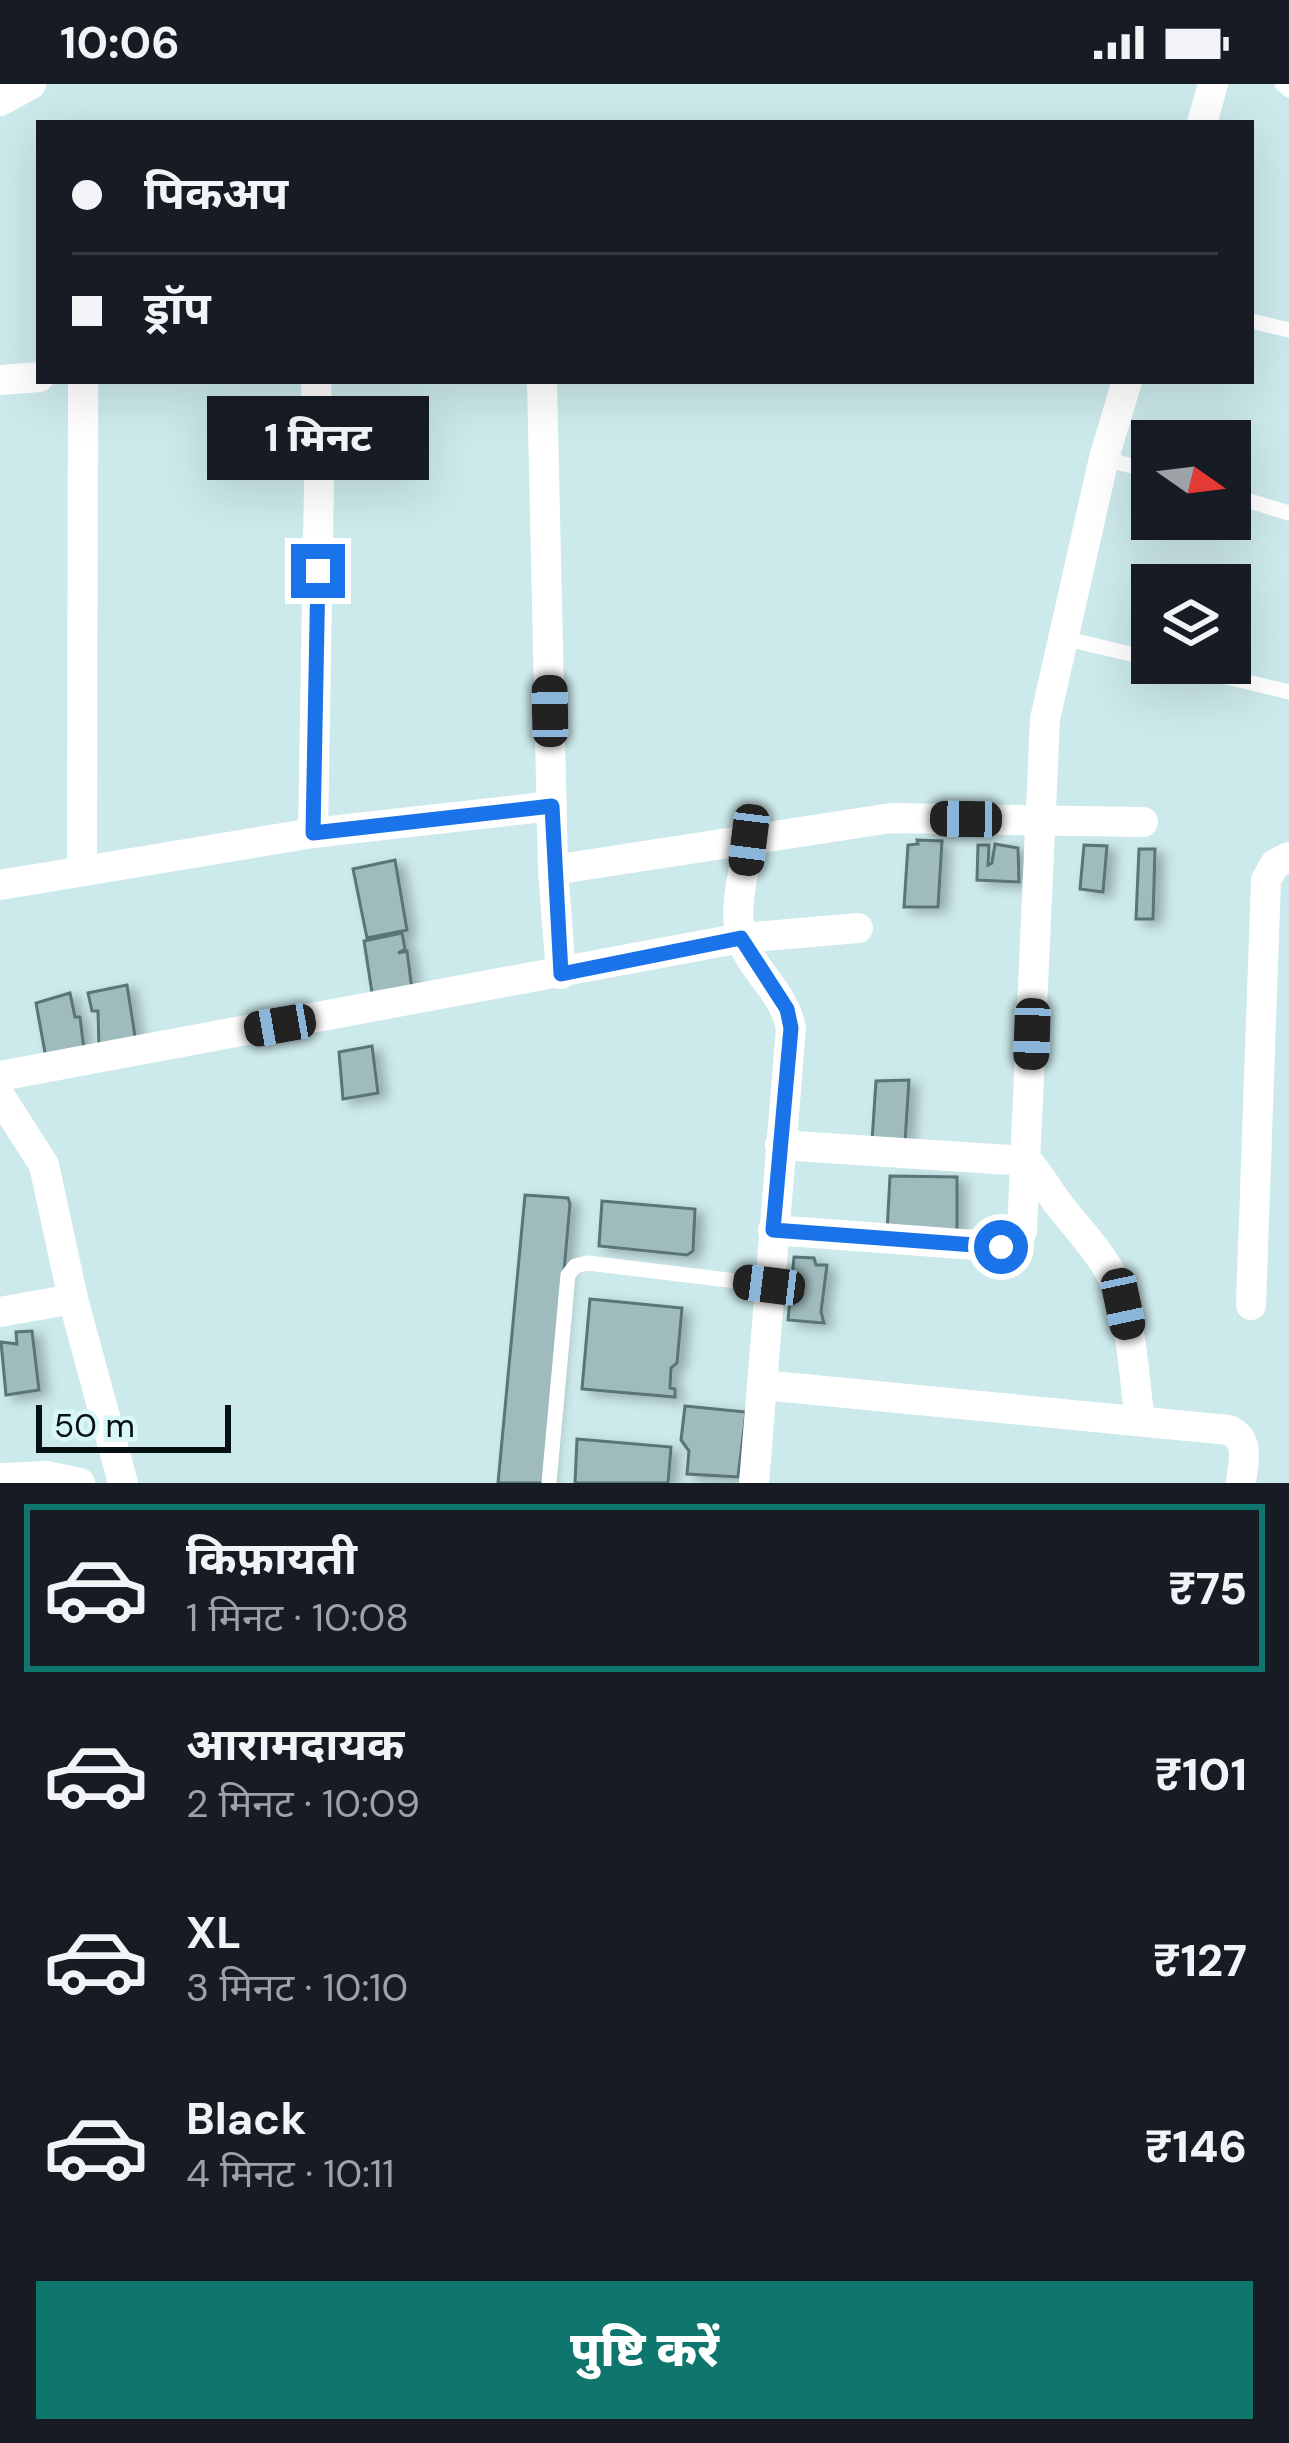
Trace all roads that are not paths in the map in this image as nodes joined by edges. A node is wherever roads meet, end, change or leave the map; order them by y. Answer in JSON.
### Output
{"nodes":[{"id":1,"x":31,"y":84,"type":"edge"},
{"id":2,"x":1214,"y":84,"type":"edge"},
{"id":3,"x":1282,"y":84,"type":"edge"},
{"id":4,"x":1289,"y":90,"type":"edge"},
{"id":5,"x":0,"y":101,"type":"edge"},
{"id":6,"x":1203,"y":120,"type":"edge"},
{"id":7,"x":1254,"y":322,"type":"edge"},
{"id":8,"x":1289,"y":330,"type":"edge"},
{"id":9,"x":36,"y":377,"type":"edge"},
{"id":10,"x":0,"y":380,"type":"edge"},
{"id":11,"x":83,"y":384,"type":"edge"},
{"id":12,"x":316,"y":384,"type":"edge"},
{"id":13,"x":542,"y":384,"type":"edge"},
{"id":14,"x":1125,"y":384,"type":"edge"},
{"id":15,"x":1104,"y":458,"type":"junction"},
{"id":16,"x":1131,"y":466,"type":"edge"},
{"id":17,"x":1251,"y":501,"type":"edge"},
{"id":18,"x":1289,"y":513,"type":"edge"},
{"id":19,"x":1063,"y":638,"type":"junction"},
{"id":20,"x":1131,"y":654,"type":"edge"},
{"id":21,"x":1251,"y":683,"type":"edge"},
{"id":22,"x":1289,"y":692,"type":"edge"},
{"id":23,"x":552,"y":806,"type":"junction"},
{"id":24,"x":1041,"y":820,"type":"junction"},
{"id":25,"x":1143,"y":822,"type":"dead end"},
{"id":26,"x":313,"y":833,"type":"junction"},
{"id":27,"x":749,"y":840,"type":"junction"},
{"id":28,"x":1289,"y":857,"type":"edge"},
{"id":29,"x":553,"y":869,"type":"junction"},
{"id":30,"x":82,"y":871,"type":"junction"},
{"id":31,"x":0,"y":885,"type":"edge"},
{"id":32,"x":858,"y":928,"type":"dead end"},
{"id":33,"x":741,"y":938,"type":"junction"},
{"id":34,"x":561,"y":974,"type":"junction"},
{"id":35,"x":0,"y":1076,"type":"edge"},
{"id":36,"x":0,"y":1096,"type":"edge"},
{"id":37,"x":780,"y":1145,"type":"junction"},
{"id":38,"x":1027,"y":1161,"type":"junction"},
{"id":39,"x":773,"y":1230,"type":"junction"},
{"id":40,"x":769,"y":1285,"type":"junction"},
{"id":41,"x":73,"y":1299,"type":"junction"},
{"id":42,"x":1251,"y":1305,"type":"dead end"},
{"id":43,"x":0,"y":1312,"type":"edge"},
{"id":44,"x":762,"y":1384,"type":"junction"},
{"id":45,"x":1140,"y":1421,"type":"junction"},
{"id":46,"x":0,"y":1478,"type":"edge"},
{"id":47,"x":80,"y":1483,"type":"edge"},
{"id":48,"x":123,"y":1483,"type":"edge"},
{"id":49,"x":549,"y":1483,"type":"edge"},
{"id":50,"x":754,"y":1483,"type":"edge"},
{"id":51,"x":1241,"y":1483,"type":"edge"}],
"edges":[{"from":1,"to":5,"type":"street"},
{"from":2,"to":6,"type":"street"},
{"from":3,"to":4,"type":"lane"},
{"from":7,"to":8,"type":"lane"},
{"from":9,"to":10,"type":"street"},
{"from":11,"to":30,"type":"street"},
{"from":12,"to":26,"type":"street"},
{"from":13,"to":23,"type":"street"},
{"from":14,"to":15,"type":"street"},
{"from":15,"to":16,"type":"lane"},
{"from":15,"to":19,"type":"street"},
{"from":17,"to":18,"type":"lane"},
{"from":19,"to":20,"type":"lane"},
{"from":19,"to":24,"type":"street"},
{"from":21,"to":22,"type":"lane"},
{"from":23,"to":26,"type":"street"},
{"from":23,"to":29,"type":"street"},
{"from":24,"to":25,"type":"street"},
{"from":24,"to":27,"type":"street"},
{"from":24,"to":38,"type":"street"},
{"from":26,"to":30,"type":"street"},
{"from":27,"to":29,"type":"street"},
{"from":27,"to":33,"type":"street"},
{"from":28,"to":42,"type":"street"},
{"from":29,"to":34,"type":"street"},
{"from":30,"to":31,"type":"street"},
{"from":32,"to":33,"type":"street"},
{"from":33,"to":34,"type":"street"},
{"from":33,"to":37,"type":"street"},
{"from":34,"to":35,"type":"street"},
{"from":36,"to":41,"type":"street"},
{"from":37,"to":38,"type":"street"},
{"from":37,"to":39,"type":"street"},
{"from":38,"to":39,"type":"street"},
{"from":38,"to":45,"type":"street"},
{"from":39,"to":40,"type":"street"},
{"from":40,"to":44,"type":"street"},
{"from":40,"to":49,"type":"lane"},
{"from":41,"to":43,"type":"street"},
{"from":41,"to":48,"type":"street"},
{"from":44,"to":45,"type":"street"},
{"from":44,"to":50,"type":"street"},
{"from":45,"to":51,"type":"street"},
{"from":46,"to":47,"type":"street"}]}
